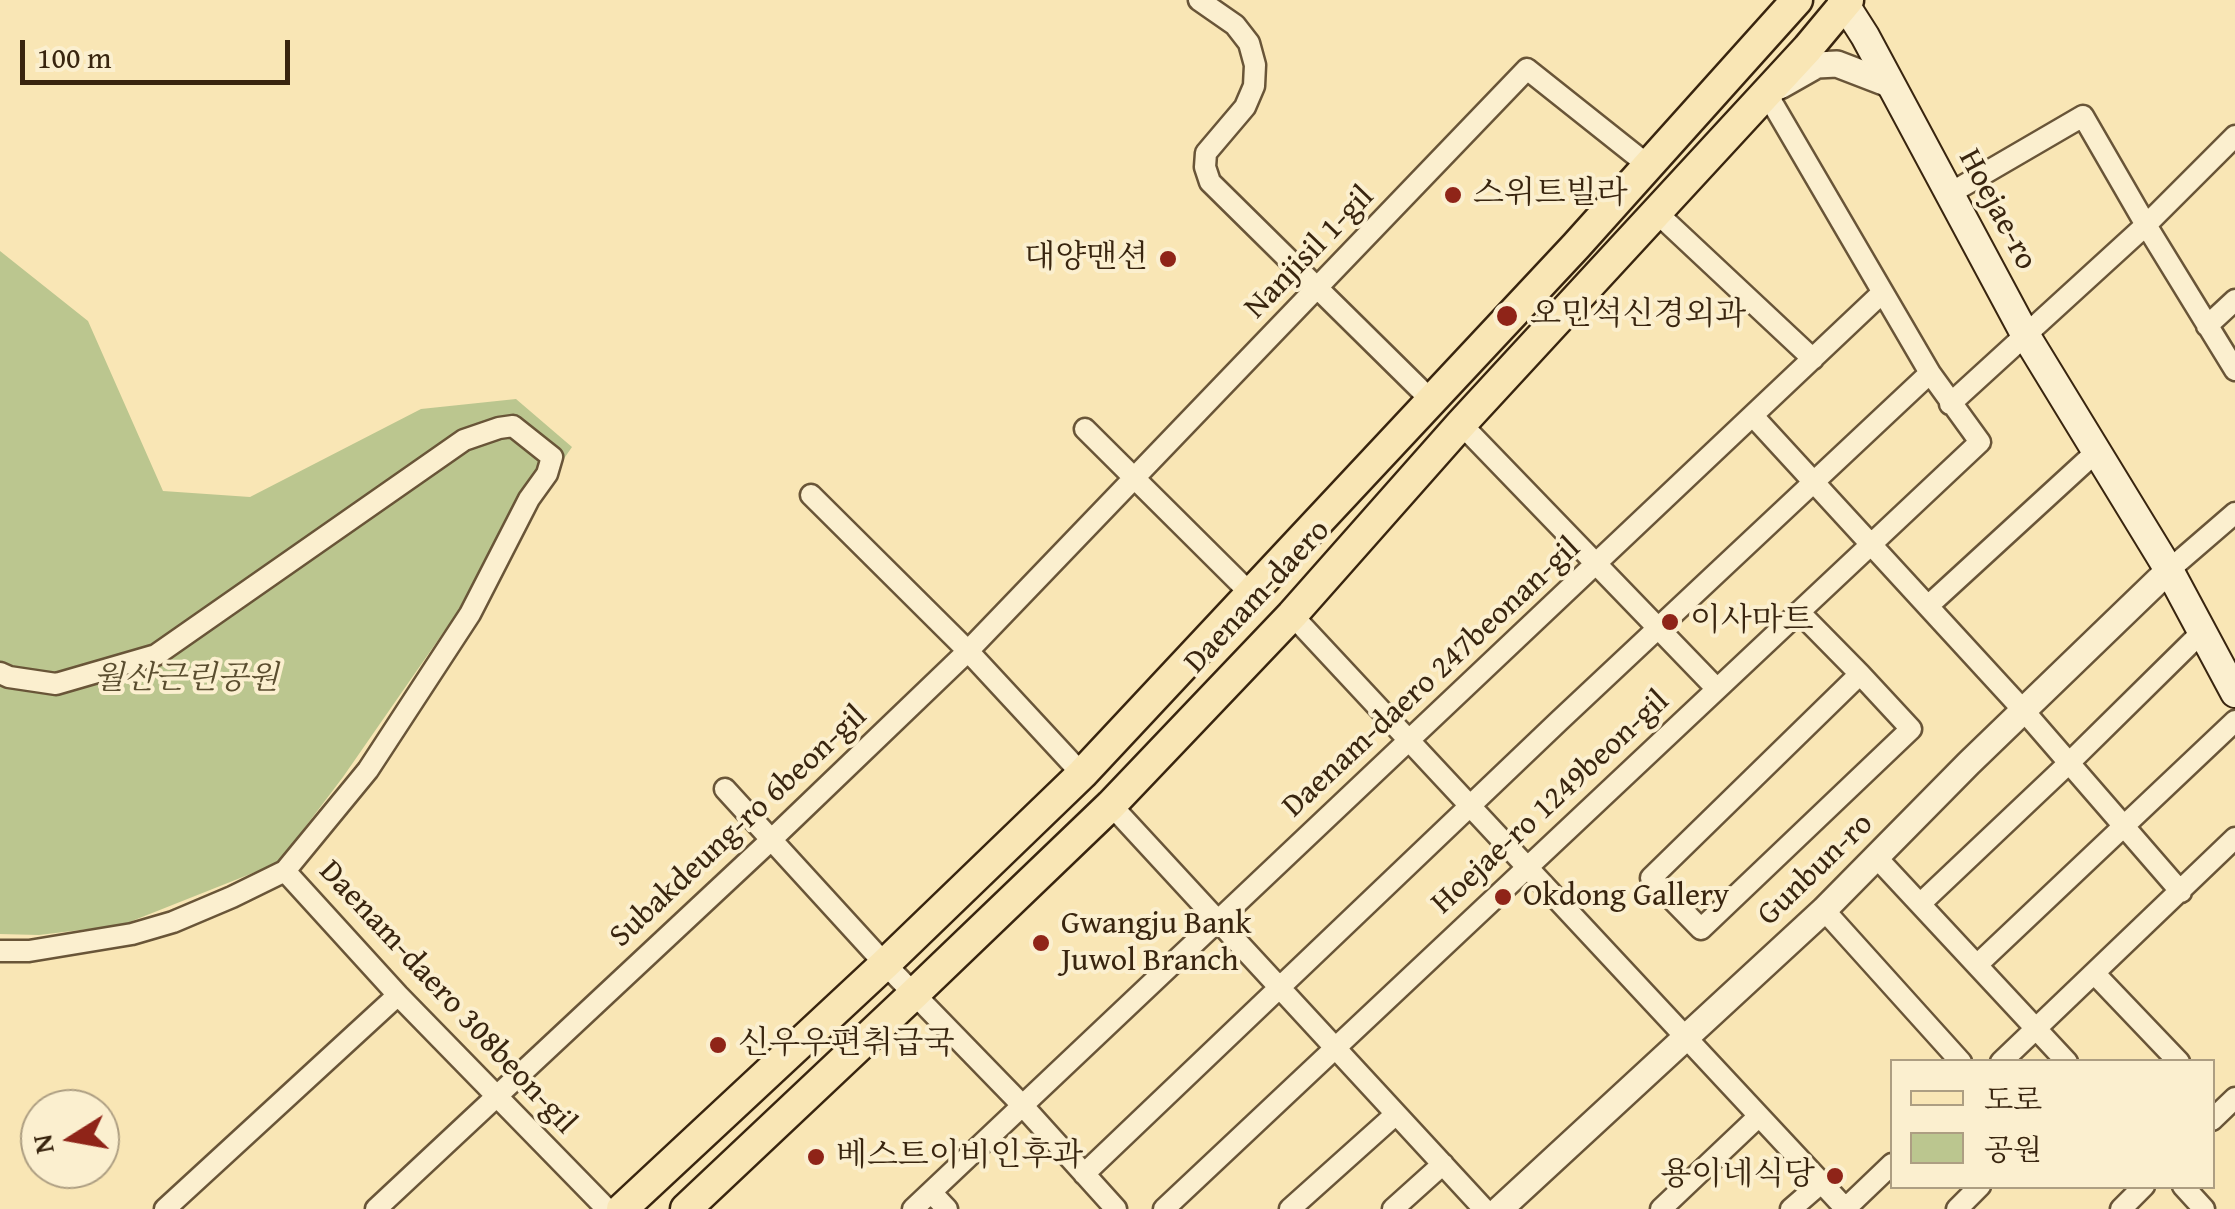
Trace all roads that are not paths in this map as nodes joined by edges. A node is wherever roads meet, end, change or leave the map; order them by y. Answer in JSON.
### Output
{"nodes":[{"id":1,"x":1199,"y":0,"type":"edge"},
{"id":2,"x":1797,"y":0,"type":"edge"},
{"id":3,"x":1845,"y":2,"type":"edge"},
{"id":4,"x":1889,"y":84,"type":"junction"},
{"id":5,"x":1767,"y":94,"type":"junction"},
{"id":6,"x":2235,"y":136,"type":"edge"},
{"id":7,"x":1649,"y":166,"type":"junction"},
{"id":8,"x":1949,"y":194,"type":"junction"},
{"id":9,"x":1656,"y":212,"type":"junction"},
{"id":10,"x":2146,"y":226,"type":"junction"},
{"id":11,"x":1316,"y":290,"type":"junction"},
{"id":12,"x":1882,"y":293,"type":"junction"},
{"id":13,"x":2235,"y":300,"type":"edge"},
{"id":14,"x":2207,"y":326,"type":"junction"},
{"id":15,"x":2026,"y":336,"type":"junction"},
{"id":16,"x":1813,"y":359,"type":"junction"},
{"id":17,"x":2235,"y":370,"type":"edge"},
{"id":18,"x":1930,"y":373,"type":"junction"},
{"id":19,"x":1432,"y":401,"type":"junction"},
{"id":20,"x":1950,"y":404,"type":"junction"},
{"id":21,"x":1752,"y":416,"type":"junction"},
{"id":22,"x":1461,"y":424,"type":"junction"},
{"id":23,"x":1085,"y":429,"type":"dead end"},
{"id":24,"x":2096,"y":452,"type":"junction"},
{"id":25,"x":1134,"y":478,"type":"junction"},
{"id":26,"x":1814,"y":483,"type":"junction"},
{"id":27,"x":811,"y":496,"type":"dead end"},
{"id":28,"x":2235,"y":513,"type":"edge"},
{"id":29,"x":1871,"y":544,"type":"junction"},
{"id":30,"x":1596,"y":564,"type":"junction"},
{"id":31,"x":2169,"y":570,"type":"junction"},
{"id":32,"x":1251,"y":594,"type":"junction"},
{"id":33,"x":1928,"y":606,"type":"junction"},
{"id":34,"x":1799,"y":612,"type":"junction"},
{"id":35,"x":1292,"y":615,"type":"junction"},
{"id":36,"x":1658,"y":628,"type":"junction"},
{"id":37,"x":2204,"y":630,"type":"junction"},
{"id":38,"x":968,"y":651,"type":"junction"},
{"id":39,"x":0,"y":674,"type":"edge"},
{"id":40,"x":1860,"y":674,"type":"junction"},
{"id":41,"x":1717,"y":689,"type":"junction"},
{"id":42,"x":2235,"y":693,"type":"edge"},
{"id":43,"x":2024,"y":711,"type":"junction"},
{"id":44,"x":2235,"y":720,"type":"edge"},
{"id":45,"x":1409,"y":740,"type":"junction"},
{"id":46,"x":2069,"y":763,"type":"junction"},
{"id":47,"x":1082,"y":774,"type":"junction"},
{"id":48,"x":725,"y":789,"type":"dead end"},
{"id":49,"x":1110,"y":805,"type":"junction"},
{"id":50,"x":1470,"y":806,"type":"junction"},
{"id":51,"x":2124,"y":826,"type":"junction"},
{"id":52,"x":2235,"y":838,"type":"edge"},
{"id":53,"x":771,"y":840,"type":"junction"},
{"id":54,"x":1877,"y":858,"type":"junction"},
{"id":55,"x":1527,"y":867,"type":"junction"},
{"id":56,"x":285,"y":871,"type":"junction"},
{"id":57,"x":2181,"y":892,"type":"junction"},
{"id":58,"x":1920,"y":904,"type":"junction"},
{"id":59,"x":1824,"y":910,"type":"junction"},
{"id":60,"x":1218,"y":922,"type":"junction"},
{"id":61,"x":0,"y":950,"type":"edge"},
{"id":62,"x":885,"y":964,"type":"junction"},
{"id":63,"x":1977,"y":965,"type":"junction"},
{"id":64,"x":2094,"y":974,"type":"junction"},
{"id":65,"x":1280,"y":988,"type":"junction"},
{"id":66,"x":398,"y":994,"type":"junction"},
{"id":67,"x":914,"y":994,"type":"junction"},
{"id":68,"x":2036,"y":1028,"type":"junction"},
{"id":69,"x":1686,"y":1037,"type":"junction"},
{"id":70,"x":1336,"y":1048,"type":"junction"},
{"id":71,"x":1959,"y":1059,"type":"edge"},
{"id":72,"x":2004,"y":1059,"type":"edge"},
{"id":73,"x":2064,"y":1059,"type":"edge"},
{"id":74,"x":2176,"y":1059,"type":"edge"},
{"id":75,"x":496,"y":1096,"type":"junction"},
{"id":76,"x":1023,"y":1106,"type":"junction"},
{"id":77,"x":1396,"y":1114,"type":"junction"},
{"id":78,"x":1759,"y":1116,"type":"junction"},
{"id":79,"x":1443,"y":1164,"type":"junction"},
{"id":80,"x":1890,"y":1166,"type":"edge"},
{"id":81,"x":1084,"y":1174,"type":"junction"},
{"id":82,"x":1821,"y":1183,"type":"junction"},
{"id":83,"x":1977,"y":1189,"type":"edge"},
{"id":84,"x":2141,"y":1189,"type":"edge"},
{"id":85,"x":2186,"y":1189,"type":"edge"},
{"id":86,"x":931,"y":1192,"type":"junction"},
{"id":87,"x":1293,"y":1206,"type":"edge"},
{"id":88,"x":164,"y":1209,"type":"edge"},
{"id":89,"x":376,"y":1209,"type":"edge"},
{"id":90,"x":607,"y":1209,"type":"edge"},
{"id":91,"x":622,"y":1209,"type":"edge"},
{"id":92,"x":686,"y":1209,"type":"edge"},
{"id":93,"x":913,"y":1209,"type":"edge"},
{"id":94,"x":946,"y":1209,"type":"edge"},
{"id":95,"x":1116,"y":1209,"type":"edge"},
{"id":96,"x":1164,"y":1209,"type":"edge"},
{"id":97,"x":1394,"y":1209,"type":"edge"},
{"id":98,"x":1484,"y":1209,"type":"edge"},
{"id":99,"x":1500,"y":1209,"type":"edge"},
{"id":100,"x":1661,"y":1209,"type":"edge"},
{"id":101,"x":1791,"y":1209,"type":"edge"},
{"id":102,"x":1845,"y":1209,"type":"edge"},
{"id":103,"x":1957,"y":1209,"type":"edge"},
{"id":104,"x":2121,"y":1209,"type":"edge"},
{"id":105,"x":2204,"y":1209,"type":"edge"}],
"edges":[{"from":1,"to":11,"type":"street"},
{"from":2,"to":7,"type":"main road","name":"Daenam-daero"},
{"from":3,"to":4,"type":"main road","name":"Hoejae-ro"},
{"from":3,"to":5,"type":"main road","name":"Daenam-daero"},
{"from":4,"to":5,"type":"street"},
{"from":4,"to":8,"type":"main road","name":"Hoejae-ro"},
{"from":5,"to":9,"type":"main road","name":"Daenam-daero"},
{"from":5,"to":12,"type":"street"},
{"from":6,"to":10,"type":"street"},
{"from":7,"to":11,"type":"street","name":"Nanjisil 1-gil"},
{"from":7,"to":19,"type":"main road","name":"Daenam-daero"},
{"from":8,"to":10,"type":"street"},
{"from":8,"to":15,"type":"main road","name":"Hoejae-ro"},
{"from":9,"to":16,"type":"street"},
{"from":9,"to":22,"type":"main road","name":"Daenam-daero"},
{"from":10,"to":14,"type":"street"},
{"from":10,"to":15,"type":"street"},
{"from":11,"to":19,"type":"street"},
{"from":11,"to":25,"type":"street","name":"Nanjisil 1-gil"},
{"from":12,"to":16,"type":"street","name":"Daenam-daero 247beonan-gil"},
{"from":12,"to":18,"type":"street"},
{"from":13,"to":14,"type":"street"},
{"from":14,"to":17,"type":"street"},
{"from":15,"to":20,"type":"street"},
{"from":15,"to":24,"type":"main road","name":"Hoejae-ro"},
{"from":16,"to":21,"type":"street","name":"Daenam-daero 247beonan-gil"},
{"from":18,"to":20,"type":"street"},
{"from":18,"to":26,"type":"street"},
{"from":19,"to":32,"type":"main road","name":"Daenam-daero"},
{"from":20,"to":29,"type":"street","name":"Hoejae-ro 1249beon-gil"},
{"from":21,"to":26,"type":"street"},
{"from":21,"to":30,"type":"street","name":"Daenam-daero 247beonan-gil"},
{"from":22,"to":30,"type":"street"},
{"from":22,"to":35,"type":"main road","name":"Daenam-daero"},
{"from":23,"to":25,"type":"street","name":"Daenam-daero"},
{"from":24,"to":31,"type":"main road","name":"Hoejae-ro"},
{"from":24,"to":33,"type":"street"},
{"from":25,"to":32,"type":"street","name":"Daenam-daero"},
{"from":25,"to":38,"type":"street","name":"Subakdeung-ro 6beon-gil"},
{"from":26,"to":29,"type":"street"},
{"from":26,"to":36,"type":"street"},
{"from":27,"to":38,"type":"street"},
{"from":28,"to":31,"type":"street"},
{"from":29,"to":33,"type":"street"},
{"from":29,"to":34,"type":"street","name":"Hoejae-ro 1249beon-gil"},
{"from":30,"to":36,"type":"street"},
{"from":30,"to":45,"type":"street","name":"Daenam-daero 247beonan-gil"},
{"from":31,"to":37,"type":"main road","name":"Hoejae-ro"},
{"from":31,"to":43,"type":"street","name":"Gunbun-ro"},
{"from":32,"to":47,"type":"main road","name":"Daenam-daero"},
{"from":33,"to":43,"type":"street"},
{"from":34,"to":40,"type":"street"},
{"from":34,"to":41,"type":"street","name":"Hoejae-ro 1249beon-gil"},
{"from":35,"to":45,"type":"street"},
{"from":35,"to":49,"type":"main road","name":"Daenam-daero"},
{"from":36,"to":41,"type":"street"},
{"from":36,"to":50,"type":"street"},
{"from":37,"to":42,"type":"main road","name":"Hoejae-ro"},
{"from":37,"to":46,"type":"street"},
{"from":38,"to":47,"type":"street"},
{"from":38,"to":53,"type":"street","name":"Subakdeung-ro 6beon-gil"},
{"from":39,"to":56,"type":"street"},
{"from":40,"to":40,"type":"street"},
{"from":41,"to":55,"type":"street","name":"Hoejae-ro 1249beon-gil"},
{"from":43,"to":46,"type":"street"},
{"from":43,"to":54,"type":"street","name":"Gunbun-ro"},
{"from":44,"to":51,"type":"street"},
{"from":45,"to":50,"type":"street"},
{"from":45,"to":60,"type":"street","name":"Daenam-daero 247beonan-gil"},
{"from":46,"to":51,"type":"street"},
{"from":46,"to":58,"type":"street"},
{"from":47,"to":62,"type":"main road","name":"Daenam-daero"},
{"from":48,"to":53,"type":"street"},
{"from":49,"to":60,"type":"street"},
{"from":49,"to":67,"type":"main road","name":"Daenam-daero"},
{"from":50,"to":55,"type":"street"},
{"from":50,"to":65,"type":"street"},
{"from":51,"to":57,"type":"street"},
{"from":51,"to":63,"type":"street"},
{"from":52,"to":57,"type":"street"},
{"from":53,"to":62,"type":"street"},
{"from":53,"to":75,"type":"street","name":"Subakdeung-ro 6beon-gil"},
{"from":54,"to":58,"type":"street"},
{"from":54,"to":59,"type":"street","name":"Gunbun-ro"},
{"from":55,"to":69,"type":"street"},
{"from":55,"to":70,"type":"street","name":"Hoejae-ro 1249beon-gil"},
{"from":56,"to":61,"type":"street","name":"Daenam-daero 308beon-gil"},
{"from":56,"to":66,"type":"street","name":"Daenam-daero 308beon-gil"},
{"from":57,"to":64,"type":"street"},
{"from":58,"to":63,"type":"street"},
{"from":59,"to":69,"type":"street","name":"Gunbun-ro"},
{"from":59,"to":71,"type":"street"},
{"from":60,"to":65,"type":"street"},
{"from":60,"to":76,"type":"street","name":"Daenam-daero 247beonan-gil"},
{"from":62,"to":67,"type":"street"},
{"from":62,"to":91,"type":"main road","name":"Daenam-daero"},
{"from":63,"to":68,"type":"street"},
{"from":64,"to":68,"type":"street"},
{"from":64,"to":74,"type":"street"},
{"from":65,"to":70,"type":"street"},
{"from":65,"to":81,"type":"street"},
{"from":66,"to":75,"type":"street","name":"Daenam-daero 308beon-gil"},
{"from":66,"to":88,"type":"street"},
{"from":67,"to":76,"type":"street"},
{"from":67,"to":92,"type":"main road","name":"Daenam-daero"},
{"from":68,"to":72,"type":"street"},
{"from":68,"to":73,"type":"street"},
{"from":69,"to":78,"type":"street"},
{"from":69,"to":99,"type":"street","name":"Gunbun-ro"},
{"from":70,"to":77,"type":"street"},
{"from":70,"to":96,"type":"street","name":"Hoejae-ro 1249beon-gil"},
{"from":75,"to":89,"type":"street","name":"Subakdeung-ro 6beon-gil"},
{"from":75,"to":90,"type":"street","name":"Daenam-daero 308beon-gil"},
{"from":76,"to":81,"type":"street"},
{"from":76,"to":86,"type":"street","name":"Daenam-daero 247beonan-gil"},
{"from":77,"to":79,"type":"street"},
{"from":77,"to":87,"type":"street"},
{"from":78,"to":82,"type":"street"},
{"from":78,"to":100,"type":"street"},
{"from":79,"to":97,"type":"street"},
{"from":79,"to":98,"type":"street"},
{"from":80,"to":102,"type":"street"},
{"from":81,"to":95,"type":"street"},
{"from":82,"to":101,"type":"street"},
{"from":82,"to":102,"type":"street"},
{"from":83,"to":103,"type":"street"},
{"from":84,"to":104,"type":"street"},
{"from":85,"to":105,"type":"street"},
{"from":86,"to":93,"type":"street","name":"Daenam-daero 247beonan-gil"},
{"from":86,"to":94,"type":"street"}]}
